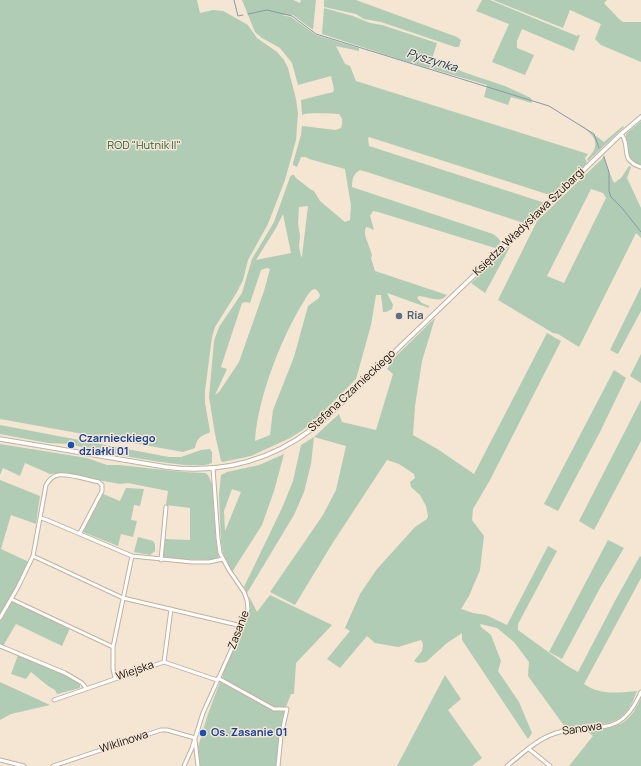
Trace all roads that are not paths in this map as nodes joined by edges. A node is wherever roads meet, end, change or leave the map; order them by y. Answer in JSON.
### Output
{"nodes":[{"id":1,"x":641,"y":117,"type":"edge"},
{"id":2,"x":621,"y":134,"type":"junction"},
{"id":3,"x":641,"y":167,"type":"edge"},
{"id":4,"x":418,"y":329,"type":"joint"},
{"id":5,"x":0,"y":439,"type":"edge"},
{"id":6,"x":213,"y":468,"type":"junction"},
{"id":7,"x":166,"y":507,"type":"dead end"},
{"id":8,"x":41,"y":518,"type":"junction"},
{"id":9,"x":80,"y":533,"type":"junction"},
{"id":10,"x":33,"y":556,"type":"junction"},
{"id":11,"x":132,"y":556,"type":"junction"},
{"id":12,"x":161,"y":560,"type":"junction"},
{"id":13,"x":223,"y":560,"type":"junction"},
{"id":14,"x":124,"y":598,"type":"junction"},
{"id":15,"x":11,"y":599,"type":"junction"},
{"id":16,"x":171,"y":609,"type":"junction"},
{"id":17,"x":0,"y":618,"type":"edge"},
{"id":18,"x":242,"y":626,"type":"junction"},
{"id":19,"x":0,"y":646,"type":"edge"},
{"id":20,"x":113,"y":647,"type":"junction"},
{"id":21,"x":164,"y":662,"type":"junction"},
{"id":22,"x":115,"y":678,"type":"junction"},
{"id":23,"x":218,"y":679,"type":"junction"},
{"id":24,"x":86,"y":688,"type":"junction"},
{"id":25,"x":641,"y":692,"type":"edge"},
{"id":26,"x":54,"y":700,"type":"dead end"},
{"id":27,"x":195,"y":738,"type":"junction"},
{"id":28,"x":529,"y":749,"type":"junction"},
{"id":29,"x":0,"y":760,"type":"edge"},
{"id":30,"x":24,"y":766,"type":"edge"},
{"id":31,"x":53,"y":766,"type":"edge"},
{"id":32,"x":184,"y":766,"type":"edge"},
{"id":33,"x":198,"y":766,"type":"edge"},
{"id":34,"x":278,"y":766,"type":"edge"},
{"id":35,"x":507,"y":766,"type":"edge"},
{"id":36,"x":550,"y":766,"type":"edge"}],
"edges":[{"from":1,"to":2,"type":"street","name":"Księdza Władysława Szubargi"},
{"from":2,"to":3,"type":"street"},
{"from":2,"to":4,"type":"street","name":"Księdza Władysława Szubargi"},
{"from":4,"to":6,"type":"street","name":"Stefana Czarnieckiego"},
{"from":5,"to":6,"type":"street","name":"Stefana Czarnieckiego"},
{"from":6,"to":13,"type":"street","name":"Zasanie"},
{"from":7,"to":12,"type":"street"},
{"from":8,"to":9,"type":"street"},
{"from":8,"to":9,"type":"street"},
{"from":8,"to":10,"type":"street"},
{"from":9,"to":11,"type":"street"},
{"from":10,"to":14,"type":"street"},
{"from":10,"to":15,"type":"street"},
{"from":11,"to":12,"type":"street"},
{"from":11,"to":14,"type":"street"},
{"from":12,"to":13,"type":"street"},
{"from":13,"to":18,"type":"street","name":"Zasanie"},
{"from":14,"to":16,"type":"street"},
{"from":14,"to":20,"type":"street"},
{"from":15,"to":17,"type":"street"},
{"from":15,"to":20,"type":"street"},
{"from":16,"to":18,"type":"street"},
{"from":16,"to":21,"type":"street"},
{"from":18,"to":23,"type":"street","name":"Zasanie"},
{"from":19,"to":24,"type":"street"},
{"from":20,"to":22,"type":"street"},
{"from":21,"to":22,"type":"street","name":"Wiejska"},
{"from":21,"to":23,"type":"street","name":"Wiejska"},
{"from":22,"to":24,"type":"street","name":"Wiejska"},
{"from":23,"to":27,"type":"street","name":"Zasanie"},
{"from":23,"to":34,"type":"street","name":"Wiejska"},
{"from":24,"to":26,"type":"street","name":"Wiejska"},
{"from":25,"to":28,"type":"street","name":"Sanowa"},
{"from":27,"to":31,"type":"street","name":"Wiklinowa"},
{"from":27,"to":32,"type":"street","name":"Zasanie"},
{"from":27,"to":33,"type":"street"},
{"from":28,"to":35,"type":"street","name":"Sanowa"},
{"from":28,"to":36,"type":"street"},
{"from":29,"to":30,"type":"street"}]}
